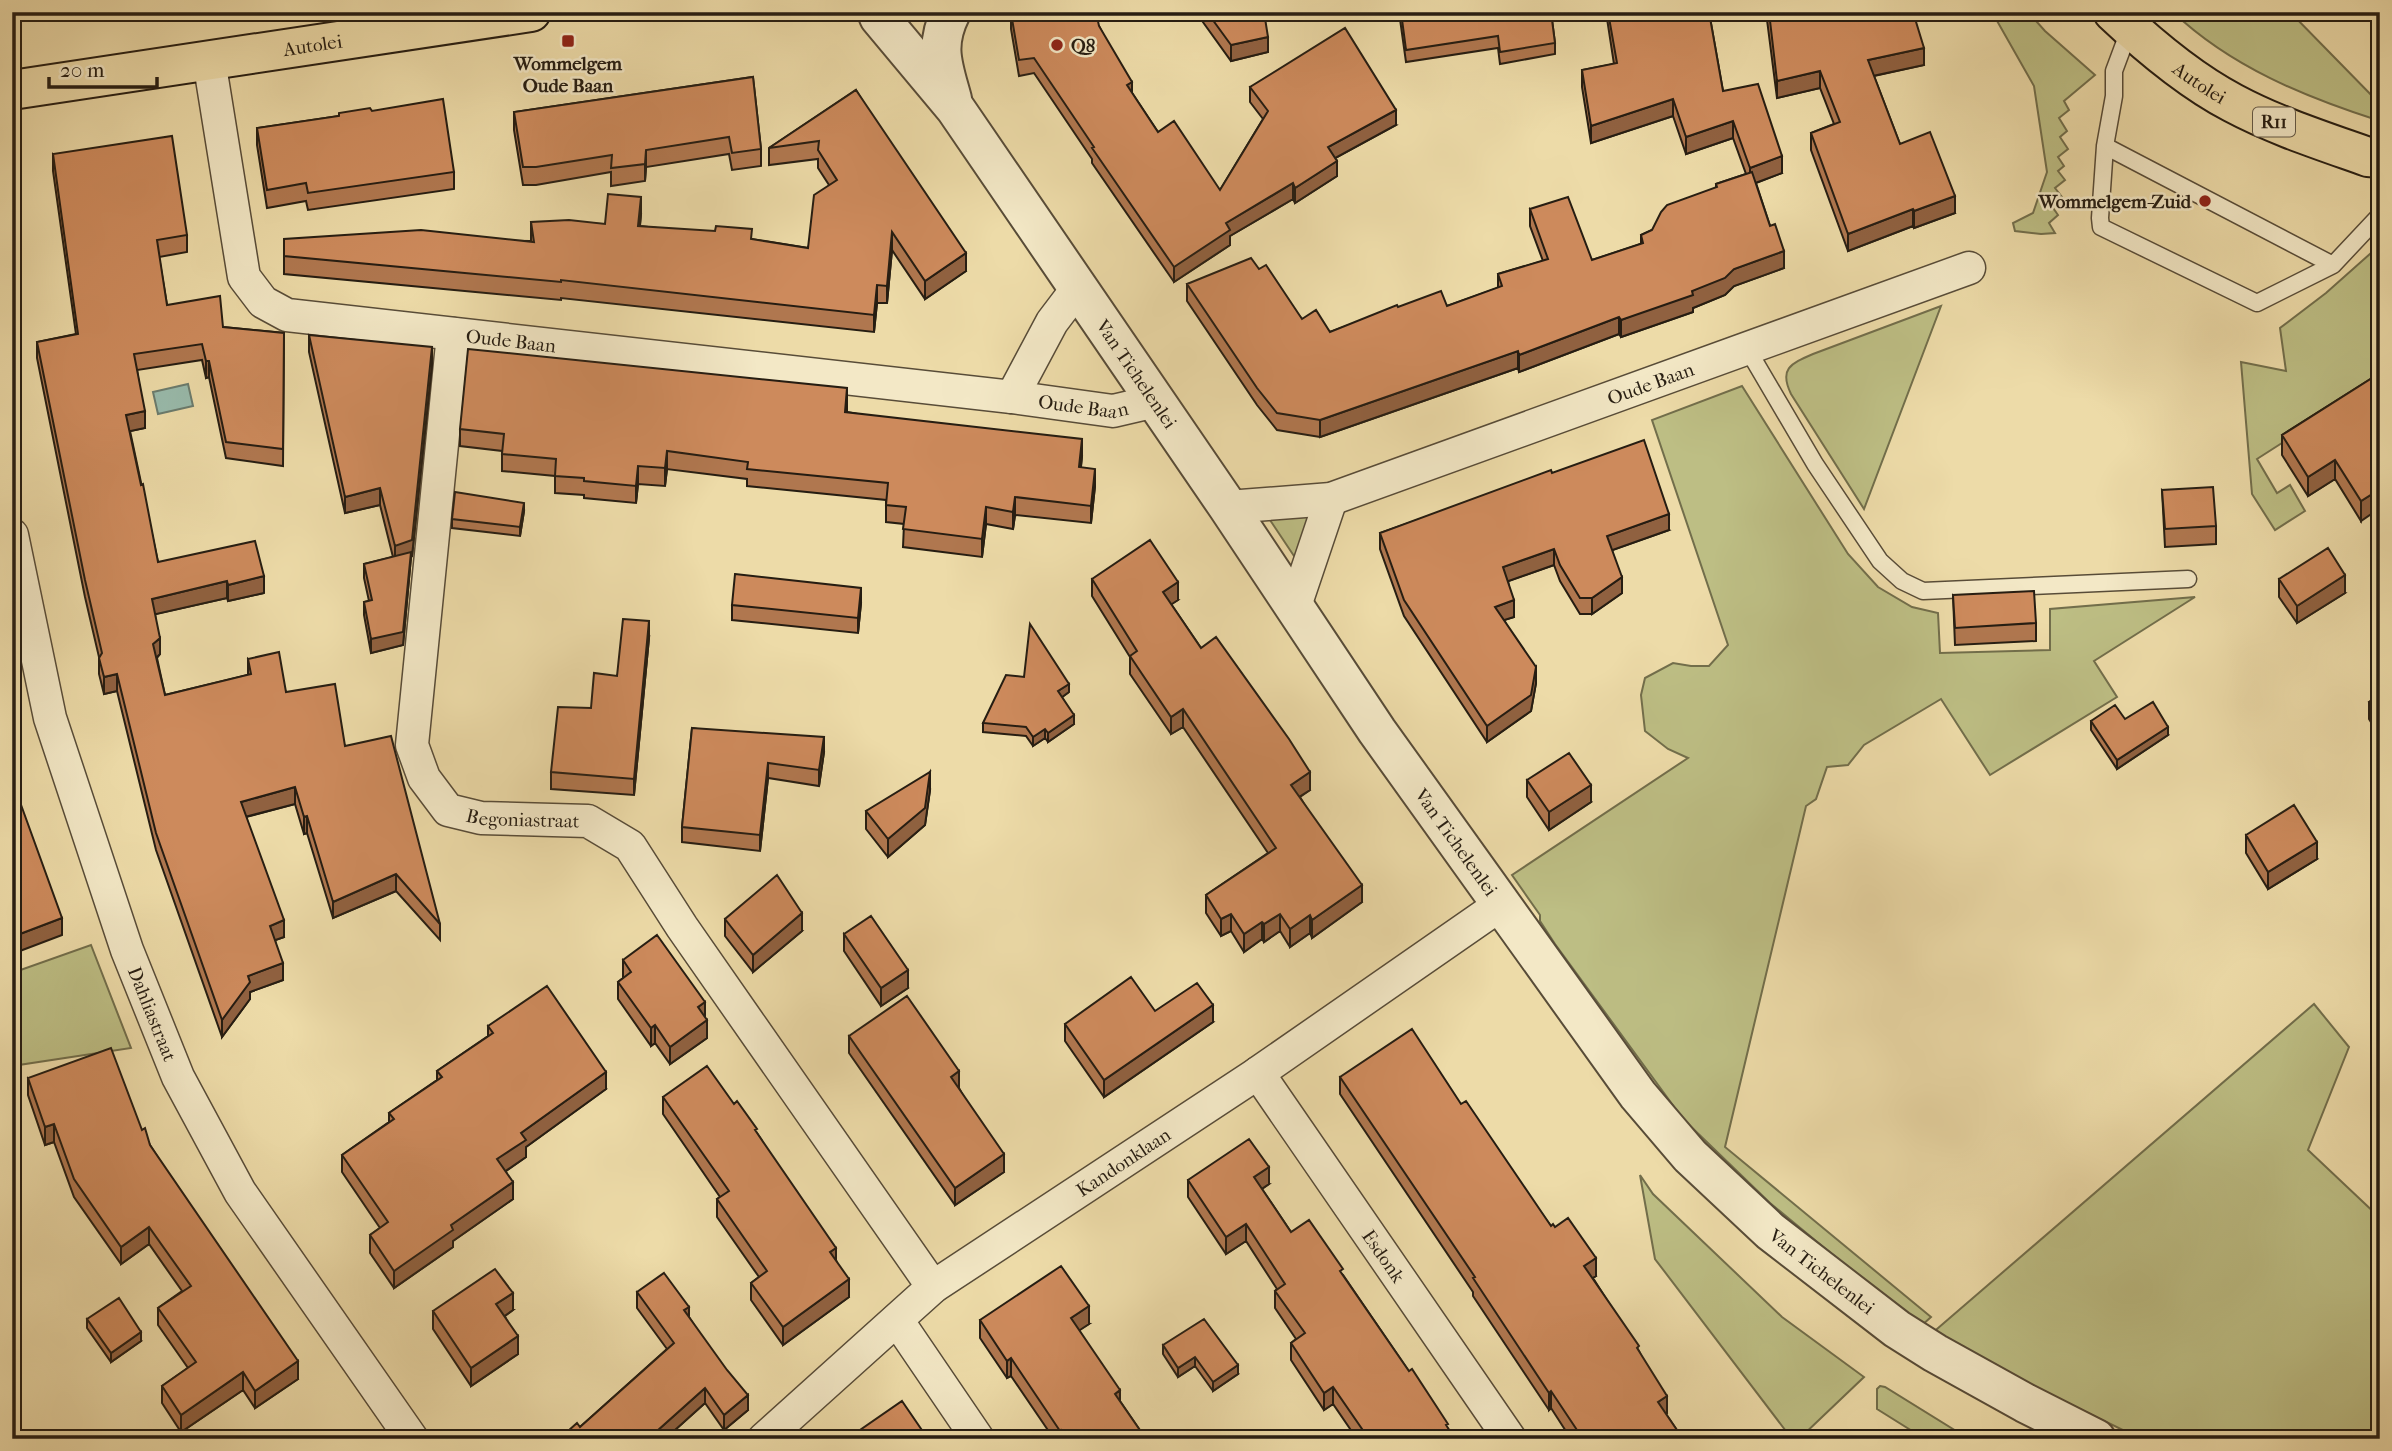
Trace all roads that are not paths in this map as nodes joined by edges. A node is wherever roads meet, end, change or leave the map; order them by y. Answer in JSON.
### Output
{"nodes":[{"id":1,"x":531,"y":12,"type":"edge"},
{"id":2,"x":877,"y":12,"type":"edge"},
{"id":3,"x":951,"y":12,"type":"edge"},
{"id":4,"x":2122,"y":20,"type":"edge"},
{"id":5,"x":209,"y":60,"type":"junction"},
{"id":6,"x":12,"y":90,"type":"edge"},
{"id":7,"x":955,"y":108,"type":"junction"},
{"id":8,"x":2105,"y":146,"type":"junction"},
{"id":9,"x":2380,"y":158,"type":"edge"},
{"id":10,"x":2380,"y":215,"type":"edge"},
{"id":11,"x":2333,"y":265,"type":"junction"},
{"id":12,"x":1969,"y":268,"type":"dead end"},
{"id":13,"x":1077,"y":289,"type":"junction"},
{"id":14,"x":453,"y":334,"type":"junction"},
{"id":15,"x":1748,"y":350,"type":"junction"},
{"id":16,"x":1012,"y":397,"type":"junction"},
{"id":17,"x":1156,"y":401,"type":"junction"},
{"id":18,"x":1331,"y":499,"type":"junction"},
{"id":19,"x":1228,"y":508,"type":"junction"},
{"id":20,"x":12,"y":535,"type":"edge"},
{"id":21,"x":2188,"y":579,"type":"dead end"},
{"id":22,"x":1295,"y":607,"type":"junction"},
{"id":23,"x":1500,"y":905,"type":"junction"},
{"id":24,"x":1258,"y":1073,"type":"junction"},
{"id":25,"x":933,"y":1287,"type":"junction"},
{"id":26,"x":897,"y":1320,"type":"junction"},
{"id":27,"x":412,"y":1439,"type":"edge"},
{"id":28,"x":764,"y":1439,"type":"edge"},
{"id":29,"x":978,"y":1439,"type":"edge"},
{"id":30,"x":1510,"y":1439,"type":"edge"},
{"id":31,"x":2096,"y":1439,"type":"edge"}],
"edges":[{"from":1,"to":5,"type":"main road","name":"Autolei"},
{"from":2,"to":7,"type":"street","name":"Van Tichelenlei"},
{"from":3,"to":7,"type":"street","name":"Van Tichelenlei"},
{"from":4,"to":8,"type":"lane"},
{"from":4,"to":9,"type":"main road","name":"Autolei","number":"R11"},
{"from":5,"to":6,"type":"main road","name":"Autolei"},
{"from":5,"to":14,"type":"street","name":"Oude Baan"},
{"from":7,"to":13,"type":"street","name":"Van Tichelenlei"},
{"from":8,"to":11,"type":"lane"},
{"from":8,"to":11,"type":"lane"},
{"from":10,"to":11,"type":"lane"},
{"from":12,"to":15,"type":"street","name":"Oude Baan"},
{"from":13,"to":16,"type":"street","name":"Oude Baan"},
{"from":13,"to":17,"type":"street","name":"Van Tichelenlei"},
{"from":14,"to":16,"type":"street","name":"Oude Baan"},
{"from":14,"to":25,"type":"street","name":"Begoniastraat"},
{"from":15,"to":18,"type":"street","name":"Oude Baan"},
{"from":15,"to":21,"type":"lane"},
{"from":16,"to":17,"type":"street","name":"Oude Baan"},
{"from":17,"to":19,"type":"street","name":"Van Tichelenlei"},
{"from":18,"to":19,"type":"street","name":"Oude Baan"},
{"from":18,"to":22,"type":"street"},
{"from":19,"to":22,"type":"street","name":"Van Tichelenlei"},
{"from":20,"to":27,"type":"street","name":"Dahliastraat"},
{"from":22,"to":23,"type":"street","name":"Van Tichelenlei"},
{"from":23,"to":24,"type":"street","name":"Kandonklaan"},
{"from":23,"to":31,"type":"street","name":"Van Tichelenlei"},
{"from":24,"to":25,"type":"street","name":"Kandonklaan"},
{"from":24,"to":30,"type":"street","name":"Esdonk"},
{"from":25,"to":26,"type":"street","name":"Kandonklaan"},
{"from":26,"to":28,"type":"street","name":"Kandonklaan"},
{"from":26,"to":29,"type":"street"}]}
